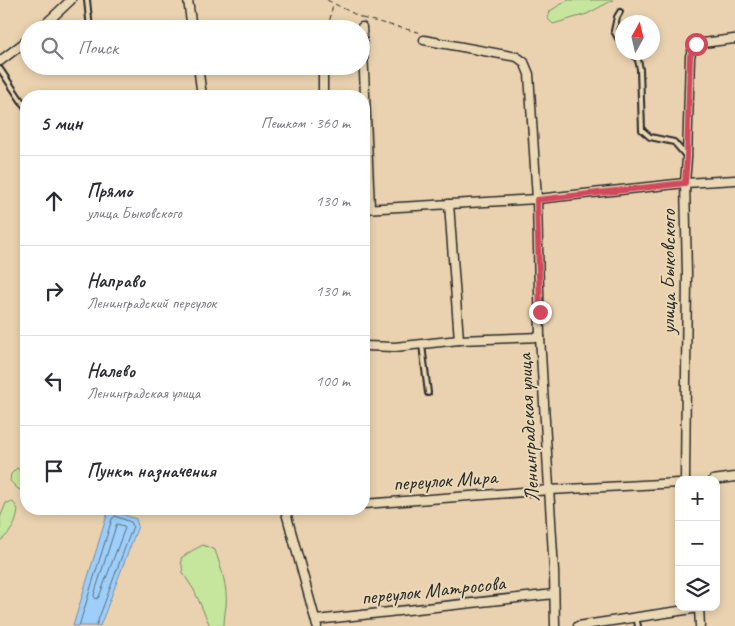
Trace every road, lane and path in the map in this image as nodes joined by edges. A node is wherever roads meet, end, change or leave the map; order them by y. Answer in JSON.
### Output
{"nodes":[{"id":1,"x":87,"y":0,"type":"edge"},
{"id":2,"x":188,"y":0,"type":"edge"},
{"id":3,"x":327,"y":0,"type":"edge"},
{"id":4,"x":67,"y":2,"type":"edge"},
{"id":5,"x":333,"y":3,"type":"junction"},
{"id":6,"x":620,"y":12,"type":"dead end"},
{"id":7,"x":618,"y":15,"type":"edge"},
{"id":8,"x":49,"y":20,"type":"edge"},
{"id":9,"x":89,"y":20,"type":"edge"},
{"id":10,"x":191,"y":20,"type":"edge"},
{"id":11,"x":330,"y":20,"type":"edge"},
{"id":12,"x":734,"y":39,"type":"edge"},
{"id":13,"x":424,"y":40,"type":"joint"},
{"id":14,"x":20,"y":46,"type":"edge"},
{"id":15,"x":638,"y":60,"type":"edge"},
{"id":16,"x":0,"y":61,"type":"edge"},
{"id":17,"x":0,"y":69,"type":"edge"},
{"id":18,"x":199,"y":75,"type":"edge"},
{"id":19,"x":324,"y":75,"type":"edge"},
{"id":20,"x":363,"y":75,"type":"edge"},
{"id":21,"x":201,"y":90,"type":"edge"},
{"id":22,"x":323,"y":90,"type":"edge"},
{"id":23,"x":364,"y":90,"type":"edge"},
{"id":24,"x":20,"y":99,"type":"edge"},
{"id":25,"x":687,"y":158,"type":"junction"},
{"id":26,"x":735,"y":180,"type":"edge"},
{"id":27,"x":685,"y":183,"type":"junction"},
{"id":28,"x":537,"y":200,"type":"junction"},
{"id":29,"x":449,"y":204,"type":"junction"},
{"id":30,"x":370,"y":209,"type":"edge"},
{"id":31,"x":540,"y":337,"type":"junction"},
{"id":32,"x":459,"y":340,"type":"junction"},
{"id":33,"x":422,"y":345,"type":"junction"},
{"id":34,"x":370,"y":346,"type":"edge"},
{"id":35,"x":428,"y":393,"type":"dead end"},
{"id":36,"x":685,"y":476,"type":"edge"},
{"id":37,"x":735,"y":478,"type":"edge"},
{"id":38,"x":720,"y":479,"type":"edge"},
{"id":39,"x":675,"y":483,"type":"edge"},
{"id":40,"x":550,"y":490,"type":"junction"},
{"id":41,"x":370,"y":504,"type":"edge"},
{"id":42,"x":287,"y":515,"type":"edge"},
{"id":43,"x":554,"y":594,"type":"junction"},
{"id":44,"x":680,"y":611,"type":"edge"},
{"id":45,"x":699,"y":611,"type":"edge"},
{"id":46,"x":636,"y":618,"type":"junction"},
{"id":47,"x":316,"y":623,"type":"edge"},
{"id":48,"x":555,"y":626,"type":"edge"},
{"id":49,"x":578,"y":626,"type":"edge"},
{"id":50,"x":638,"y":626,"type":"edge"},
{"id":51,"x":700,"y":626,"type":"edge"}],
"edges":[{"from":1,"to":9,"type":"lane"},
{"from":2,"to":10,"type":"street"},
{"from":3,"to":5,"type":"path"},
{"from":4,"to":8,"type":"street"},
{"from":5,"to":11,"type":"path"},
{"from":5,"to":13,"type":"path"},
{"from":6,"to":7,"type":"lane"},
{"from":12,"to":25,"type":"street","name":"улица Быковского"},
{"from":13,"to":28,"type":"street","name":"Ленинградская улица"},
{"from":14,"to":16,"type":"street"},
{"from":15,"to":25,"type":"lane"},
{"from":17,"to":24,"type":"lane"},
{"from":18,"to":21,"type":"street"},
{"from":19,"to":22,"type":"street"},
{"from":20,"to":23,"type":"street"},
{"from":25,"to":27,"type":"street","name":"улица Быковского"},
{"from":26,"to":27,"type":"street"},
{"from":27,"to":28,"type":"street"},
{"from":27,"to":36,"type":"street","name":"улица Быковского"},
{"from":28,"to":29,"type":"street"},
{"from":28,"to":31,"type":"street","name":"Ленинградская улица"},
{"from":29,"to":30,"type":"street"},
{"from":29,"to":32,"type":"street"},
{"from":31,"to":32,"type":"street"},
{"from":31,"to":40,"type":"street","name":"Ленинградская улица"},
{"from":32,"to":33,"type":"street"},
{"from":33,"to":34,"type":"street"},
{"from":33,"to":35,"type":"lane"},
{"from":37,"to":38,"type":"street"},
{"from":39,"to":40,"type":"street","name":"переулок Мира"},
{"from":40,"to":41,"type":"street","name":"переулок Мира"},
{"from":40,"to":43,"type":"street","name":"Ленинградская улица"},
{"from":42,"to":47,"type":"street"},
{"from":43,"to":47,"type":"street","name":"переулок Матросова"},
{"from":43,"to":48,"type":"street","name":"Ленинградская улица"},
{"from":44,"to":46,"type":"street"},
{"from":45,"to":51,"type":"street"},
{"from":46,"to":49,"type":"street"},
{"from":46,"to":50,"type":"lane"}]}
